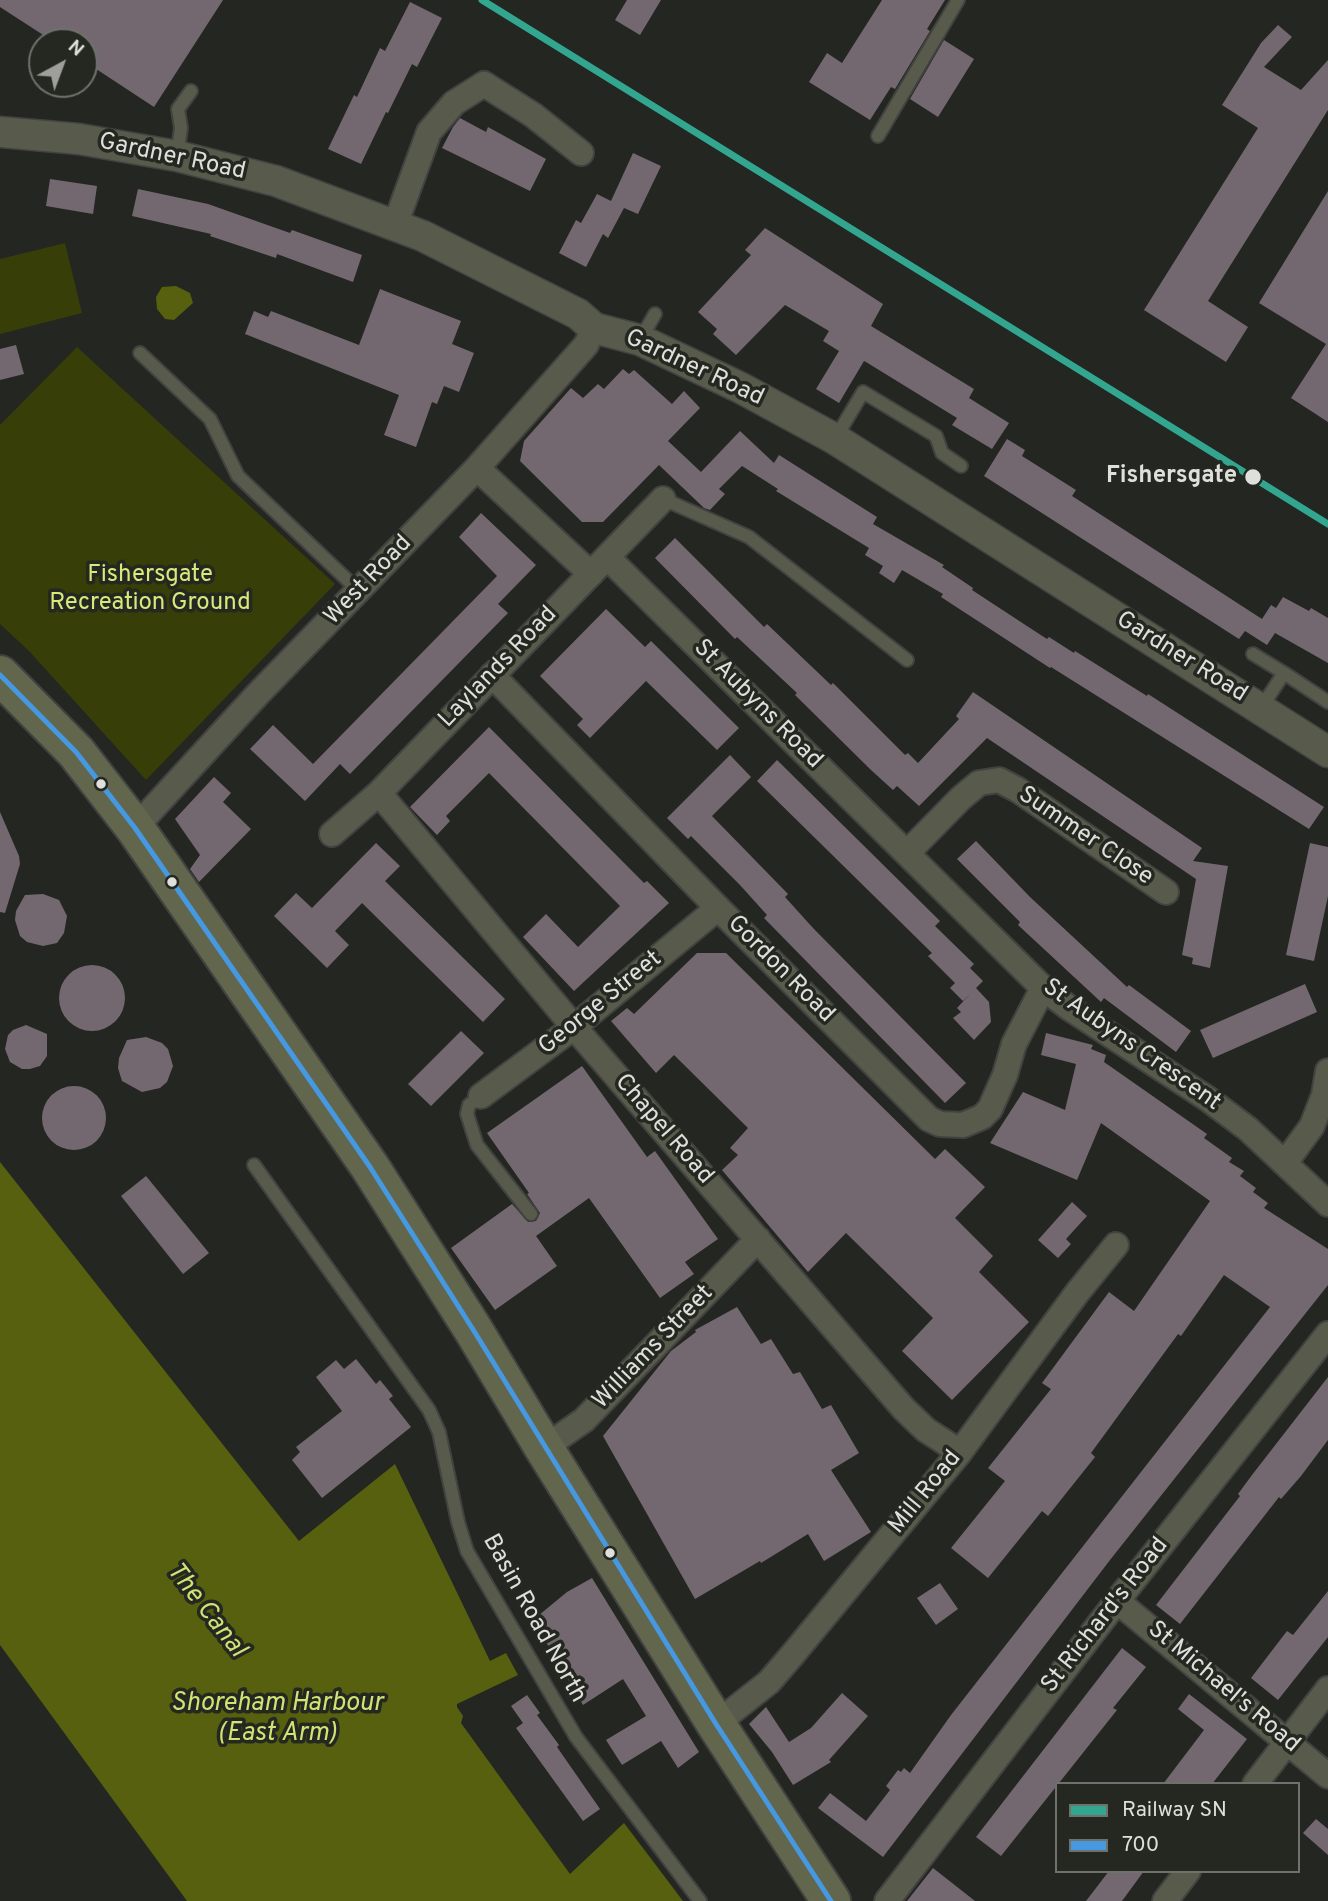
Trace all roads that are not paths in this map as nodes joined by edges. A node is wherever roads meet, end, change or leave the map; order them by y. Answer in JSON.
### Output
{"nodes":[{"id":1,"x":958,"y":0,"type":"edge"},
{"id":2,"x":191,"y":92,"type":"dead end"},
{"id":3,"x":0,"y":132,"type":"edge"},
{"id":4,"x":878,"y":136,"type":"dead end"},
{"id":5,"x":581,"y":153,"type":"dead end"},
{"id":6,"x":177,"y":156,"type":"junction"},
{"id":7,"x":395,"y":225,"type":"junction"},
{"id":8,"x":655,"y":314,"type":"dead end"},
{"id":9,"x":594,"y":328,"type":"junction"},
{"id":10,"x":640,"y":340,"type":"junction"},
{"id":11,"x":141,"y":353,"type":"dead end"},
{"id":12,"x":835,"y":439,"type":"junction"},
{"id":13,"x":961,"y":466,"type":"dead end"},
{"id":14,"x":477,"y":468,"type":"junction"},
{"id":15,"x":663,"y":499,"type":"joint"},
{"id":16,"x":599,"y":565,"type":"junction"},
{"id":17,"x":359,"y":591,"type":"junction"},
{"id":18,"x":1253,"y":654,"type":"dead end"},
{"id":19,"x":907,"y":660,"type":"dead end"},
{"id":20,"x":1284,"y":674,"type":"junction"},
{"id":21,"x":0,"y":675,"type":"edge"},
{"id":22,"x":492,"y":675,"type":"junction"},
{"id":23,"x":1328,"y":702,"type":"edge"},
{"id":24,"x":1261,"y":708,"type":"junction"},
{"id":25,"x":1328,"y":752,"type":"edge"},
{"id":26,"x":379,"y":793,"type":"junction"},
{"id":27,"x":135,"y":828,"type":"junction"},
{"id":28,"x":332,"y":834,"type":"dead end"},
{"id":29,"x":907,"y":853,"type":"junction"},
{"id":30,"x":1166,"y":892,"type":"dead end"},
{"id":31,"x":718,"y":908,"type":"junction"},
{"id":32,"x":1043,"y":988,"type":"junction"},
{"id":33,"x":574,"y":1027,"type":"junction"},
{"id":34,"x":1328,"y":1071,"type":"edge"},
{"id":35,"x":481,"y":1096,"type":"joint"},
{"id":36,"x":1285,"y":1163,"type":"junction"},
{"id":37,"x":254,"y":1165,"type":"dead end"},
{"id":38,"x":1328,"y":1204,"type":"edge"},
{"id":39,"x":531,"y":1214,"type":"dead end"},
{"id":40,"x":758,"y":1239,"type":"junction"},
{"id":41,"x":1116,"y":1245,"type":"dead end"},
{"id":42,"x":1328,"y":1334,"type":"edge"},
{"id":43,"x":544,"y":1448,"type":"junction"},
{"id":44,"x":960,"y":1452,"type":"junction"},
{"id":45,"x":1117,"y":1601,"type":"junction"},
{"id":46,"x":1328,"y":1689,"type":"edge"},
{"id":47,"x":716,"y":1724,"type":"junction"},
{"id":48,"x":1287,"y":1741,"type":"junction"},
{"id":49,"x":1328,"y":1776,"type":"edge"},
{"id":50,"x":1256,"y":1782,"type":"edge"},
{"id":51,"x":1186,"y":1873,"type":"edge"},
{"id":52,"x":700,"y":1901,"type":"edge"},
{"id":53,"x":831,"y":1901,"type":"edge"},
{"id":54,"x":887,"y":1901,"type":"edge"},
{"id":55,"x":1165,"y":1901,"type":"edge"}],
"edges":[{"from":1,"to":4,"type":"lane"},
{"from":2,"to":6,"type":"lane"},
{"from":3,"to":6,"type":"street","name":"Gardner Road"},
{"from":5,"to":7,"type":"street"},
{"from":6,"to":7,"type":"street","name":"Gardner Road"},
{"from":7,"to":9,"type":"street","name":"Gardner Road"},
{"from":8,"to":10,"type":"lane"},
{"from":9,"to":10,"type":"street","name":"Gardner Road"},
{"from":9,"to":14,"type":"street","name":"West Road"},
{"from":10,"to":12,"type":"street","name":"Gardner Road"},
{"from":11,"to":17,"type":"lane"},
{"from":12,"to":13,"type":"lane"},
{"from":12,"to":24,"type":"street","name":"Gardner Road"},
{"from":14,"to":16,"type":"street","name":"St Aubyns Road"},
{"from":14,"to":17,"type":"street","name":"West Road"},
{"from":15,"to":16,"type":"street","name":"Laylands Road"},
{"from":15,"to":19,"type":"lane"},
{"from":16,"to":22,"type":"street","name":"Laylands Road"},
{"from":16,"to":29,"type":"street","name":"St Aubyns Road"},
{"from":17,"to":27,"type":"street","name":"West Road"},
{"from":18,"to":20,"type":"lane"},
{"from":20,"to":23,"type":"lane"},
{"from":20,"to":24,"type":"lane"},
{"from":21,"to":27,"type":"main road"},
{"from":22,"to":26,"type":"street","name":"Laylands Road"},
{"from":22,"to":31,"type":"street","name":"Gordon Road"},
{"from":24,"to":25,"type":"street","name":"Gardner Road"},
{"from":26,"to":28,"type":"street","name":"Laylands Road"},
{"from":26,"to":33,"type":"street","name":"Chapel Road"},
{"from":27,"to":43,"type":"main road"},
{"from":29,"to":30,"type":"street","name":"Summer Close"},
{"from":29,"to":32,"type":"street","name":"St Aubyns Crescent"},
{"from":31,"to":32,"type":"street","name":"Gordon Road"},
{"from":31,"to":33,"type":"street","name":"George Street"},
{"from":32,"to":36,"type":"street","name":"St Aubyns Crescent"},
{"from":33,"to":35,"type":"street","name":"George Street"},
{"from":33,"to":40,"type":"street","name":"Chapel Road"},
{"from":34,"to":36,"type":"street"},
{"from":35,"to":39,"type":"lane"},
{"from":36,"to":38,"type":"street","name":"St Aubyns Crescent"},
{"from":37,"to":52,"type":"lane","name":"Basin Road North"},
{"from":40,"to":43,"type":"street","name":"Williams Street"},
{"from":40,"to":44,"type":"street","name":"Chapel Road"},
{"from":41,"to":44,"type":"street","name":"Mill Road"},
{"from":42,"to":45,"type":"street","name":"St Richard's Road"},
{"from":43,"to":47,"type":"main road"},
{"from":44,"to":47,"type":"street","name":"Mill Road"},
{"from":45,"to":48,"type":"street","name":"St Michael's Road"},
{"from":45,"to":54,"type":"street","name":"St Richard's Road"},
{"from":46,"to":48,"type":"street"},
{"from":47,"to":53,"type":"main road"},
{"from":48,"to":49,"type":"street","name":"St Michael's Road"},
{"from":48,"to":50,"type":"street"},
{"from":51,"to":55,"type":"street"}]}
